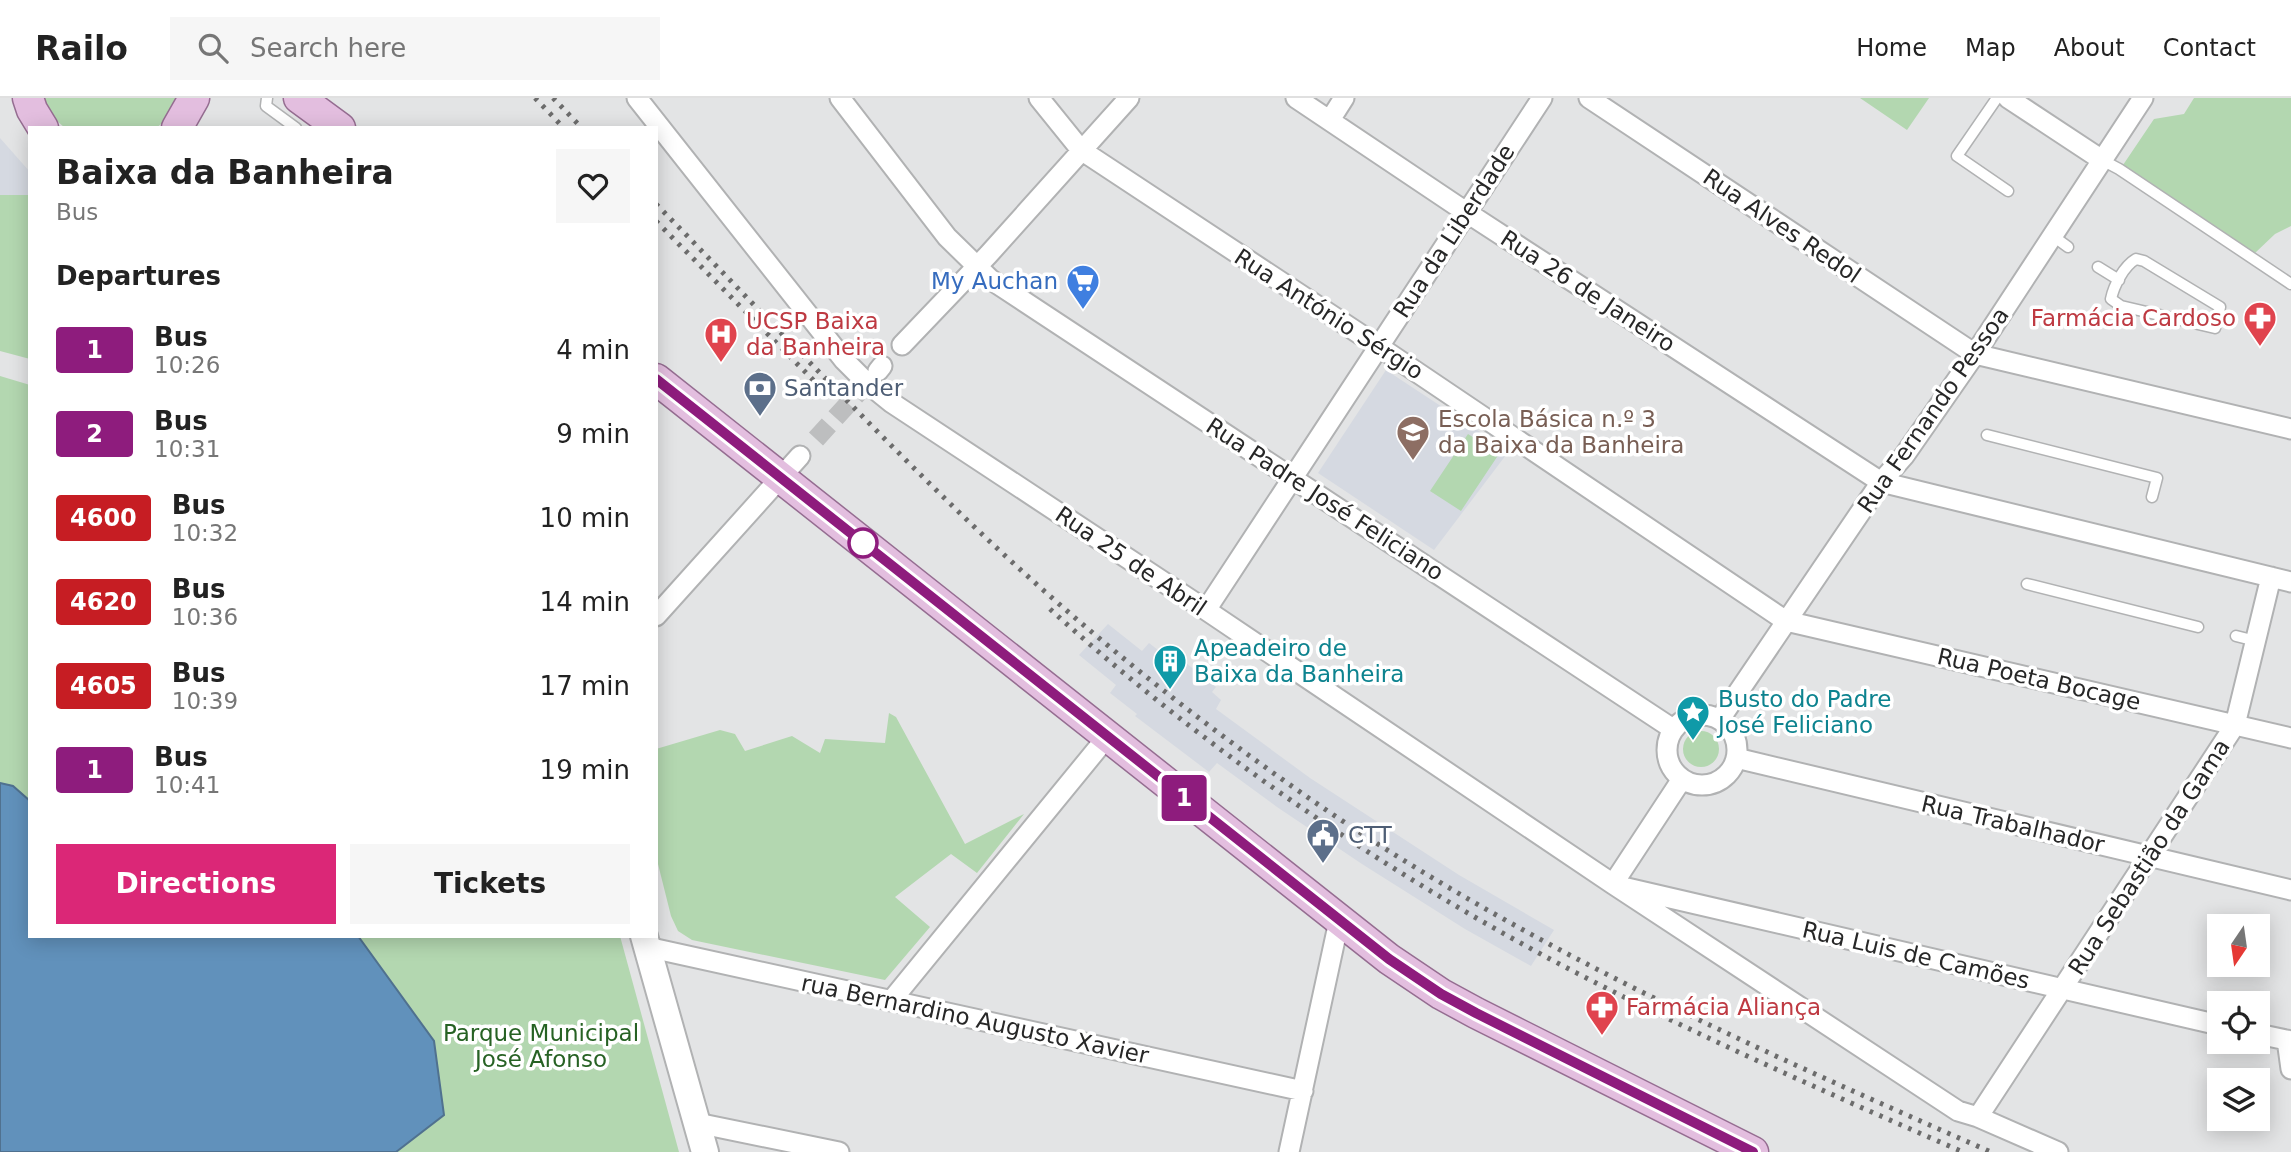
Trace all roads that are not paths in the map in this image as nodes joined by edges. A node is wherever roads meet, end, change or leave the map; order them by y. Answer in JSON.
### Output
{"nodes":[{"id":1,"x":28,"y":98,"type":"edge"},
{"id":2,"x":195,"y":98,"type":"edge"},
{"id":3,"x":267,"y":98,"type":"edge"},
{"id":4,"x":299,"y":98,"type":"edge"},
{"id":5,"x":637,"y":98,"type":"edge"},
{"id":6,"x":839,"y":98,"type":"edge"},
{"id":7,"x":1039,"y":98,"type":"edge"},
{"id":8,"x":1129,"y":98,"type":"edge"},
{"id":9,"x":1296,"y":98,"type":"edge"},
{"id":10,"x":1344,"y":98,"type":"edge"},
{"id":11,"x":1542,"y":98,"type":"edge"},
{"id":12,"x":1589,"y":98,"type":"edge"},
{"id":13,"x":2143,"y":98,"type":"edge"},
{"id":14,"x":2008,"y":99,"type":"edge"},
{"id":15,"x":1330,"y":120,"type":"junction"},
{"id":16,"x":42,"y":126,"type":"edge"},
{"id":17,"x":178,"y":126,"type":"edge"},
{"id":18,"x":293,"y":126,"type":"edge"},
{"id":19,"x":337,"y":126,"type":"edge"},
{"id":20,"x":1081,"y":150,"type":"junction"},
{"id":21,"x":2102,"y":160,"type":"junction"},
{"id":22,"x":2008,"y":191,"type":"dead end"},
{"id":23,"x":1466,"y":212,"type":"junction"},
{"id":24,"x":2098,"y":267,"type":"dead end"},
{"id":25,"x":977,"y":268,"type":"junction"},
{"id":26,"x":2119,"y":280,"type":"junction"},
{"id":27,"x":2291,"y":284,"type":"edge"},
{"id":28,"x":902,"y":345,"type":"dead end"},
{"id":29,"x":1378,"y":345,"type":"junction"},
{"id":30,"x":1975,"y":354,"type":"junction"},
{"id":31,"x":658,"y":381,"type":"edge"},
{"id":32,"x":2291,"y":429,"type":"edge"},
{"id":33,"x":1987,"y":435,"type":"dead end"},
{"id":34,"x":800,"y":456,"type":"tunnel mouth"},
{"id":35,"x":781,"y":478,"type":"junction"},
{"id":36,"x":1293,"y":478,"type":"junction"},
{"id":37,"x":1881,"y":482,"type":"junction"},
{"id":38,"x":2152,"y":498,"type":"dead end"},
{"id":39,"x":2271,"y":577,"type":"junction"},
{"id":40,"x":2291,"y":582,"type":"edge"},
{"id":41,"x":2027,"y":584,"type":"dead end"},
{"id":42,"x":1206,"y":610,"type":"junction"},
{"id":43,"x":658,"y":614,"type":"edge"},
{"id":44,"x":1786,"y":621,"type":"junction"},
{"id":45,"x":2198,"y":627,"type":"dead end"},
{"id":46,"x":2236,"y":636,"type":"dead end"},
{"id":47,"x":2256,"y":641,"type":"junction"},
{"id":48,"x":1720,"y":719,"type":"junction"},
{"id":49,"x":2235,"y":725,"type":"junction"},
{"id":50,"x":1673,"y":729,"type":"junction"},
{"id":51,"x":1107,"y":737,"type":"junction"},
{"id":52,"x":2291,"y":738,"type":"edge"},
{"id":53,"x":1736,"y":758,"type":"junction"},
{"id":54,"x":1682,"y":779,"type":"junction"},
{"id":55,"x":2148,"y":856,"type":"junction"},
{"id":56,"x":1613,"y":884,"type":"junction"},
{"id":57,"x":2291,"y":890,"type":"edge"},
{"id":58,"x":1339,"y":921,"type":"junction"},
{"id":59,"x":646,"y":942,"type":"edge"},
{"id":60,"x":2063,"y":989,"type":"junction"},
{"id":61,"x":891,"y":1001,"type":"junction"},
{"id":62,"x":2207,"y":1022,"type":"edge"},
{"id":63,"x":2270,"y":1037,"type":"edge"},
{"id":64,"x":2289,"y":1041,"type":"edge"},
{"id":65,"x":2291,"y":1069,"type":"edge"},
{"id":66,"x":1303,"y":1091,"type":"junction"},
{"id":67,"x":1978,"y":1116,"type":"junction"},
{"id":68,"x":697,"y":1123,"type":"junction"},
{"id":69,"x":705,"y":1152,"type":"edge"},
{"id":70,"x":839,"y":1152,"type":"edge"},
{"id":71,"x":1289,"y":1152,"type":"edge"},
{"id":72,"x":1753,"y":1152,"type":"edge"},
{"id":73,"x":2058,"y":1152,"type":"edge"}],
"edges":[{"from":1,"to":16,"type":"main road"},
{"from":2,"to":17,"type":"main road"},
{"from":3,"to":18,"type":"lane"},
{"from":4,"to":19,"type":"main road"},
{"from":5,"to":42,"type":"street","name":"Rua 25 de Abril"},
{"from":6,"to":25,"type":"street","name":"Rua Padre José Feliciano"},
{"from":7,"to":20,"type":"street","name":"Rua António Sérgio"},
{"from":8,"to":20,"type":"street"},
{"from":9,"to":15,"type":"street","name":"Rua 26 de Janeiro"},
{"from":10,"to":15,"type":"street"},
{"from":11,"to":23,"type":"street","name":"Rua da Liberdade"},
{"from":12,"to":30,"type":"street","name":"Rua Alves Redol"},
{"from":13,"to":21,"type":"street","name":"Rua Fernando Pessoa"},
{"from":14,"to":21,"type":"street"},
{"from":14,"to":22,"type":"lane"},
{"from":15,"to":23,"type":"street","name":"Rua 26 de Janeiro"},
{"from":20,"to":25,"type":"street"},
{"from":20,"to":29,"type":"street","name":"Rua António Sérgio"},
{"from":21,"to":27,"type":"lane"},
{"from":21,"to":30,"type":"street","name":"Rua Fernando Pessoa"},
{"from":23,"to":29,"type":"street","name":"Rua da Liberdade"},
{"from":23,"to":37,"type":"street","name":"Rua 26 de Janeiro"},
{"from":24,"to":26,"type":"lane"},
{"from":25,"to":28,"type":"street"},
{"from":25,"to":36,"type":"street","name":"Rua Padre José Feliciano"},
{"from":26,"to":26,"type":"lane"},
{"from":29,"to":36,"type":"street","name":"Rua da Liberdade"},
{"from":29,"to":44,"type":"street","name":"Rua António Sérgio"},
{"from":30,"to":32,"type":"street"},
{"from":30,"to":37,"type":"street","name":"Rua Fernando Pessoa"},
{"from":31,"to":35,"type":"main road"},
{"from":33,"to":38,"type":"lane"},
{"from":34,"to":35,"type":"street"},
{"from":35,"to":43,"type":"street"},
{"from":35,"to":51,"type":"main road"},
{"from":36,"to":42,"type":"street","name":"Rua da Liberdade"},
{"from":36,"to":50,"type":"street","name":"Rua Padre José Feliciano"},
{"from":37,"to":39,"type":"street","name":"Rua 26 de Janeiro"},
{"from":37,"to":44,"type":"street","name":"Rua Fernando Pessoa"},
{"from":39,"to":40,"type":"street","name":"Rua 26 de Janeiro"},
{"from":39,"to":47,"type":"street","name":"Rua Sebastião da Gama"},
{"from":41,"to":45,"type":"lane"},
{"from":42,"to":56,"type":"street","name":"Rua 25 de Abril"},
{"from":44,"to":48,"type":"street","name":"Rua Fernando Pessoa"},
{"from":44,"to":49,"type":"street","name":"Rua Poeta Bocage"},
{"from":46,"to":47,"type":"lane"},
{"from":47,"to":49,"type":"street","name":"Rua Sebastião da Gama"},
{"from":48,"to":50,"type":"street"},
{"from":48,"to":53,"type":"street"},
{"from":49,"to":52,"type":"street","name":"Rua Poeta Bocage"},
{"from":49,"to":55,"type":"street","name":"Rua Sebastião da Gama"},
{"from":50,"to":54,"type":"street"},
{"from":51,"to":58,"type":"main road"},
{"from":51,"to":61,"type":"street"},
{"from":53,"to":54,"type":"street"},
{"from":53,"to":55,"type":"street","name":"Rua Trabalhador"},
{"from":54,"to":56,"type":"street"},
{"from":55,"to":57,"type":"street","name":"Rua Trabalhador"},
{"from":55,"to":60,"type":"street","name":"Rua Sebastião da Gama"},
{"from":56,"to":60,"type":"street","name":"Rua Luis de Camões"},
{"from":56,"to":67,"type":"street"},
{"from":58,"to":66,"type":"street"},
{"from":58,"to":72,"type":"main road"},
{"from":59,"to":61,"type":"street","name":"rua Bernardino Augusto Xavier"},
{"from":59,"to":68,"type":"street"},
{"from":60,"to":62,"type":"street","name":"Rua Luis de Camões"},
{"from":60,"to":67,"type":"street","name":"Rua Sebastião da Gama"},
{"from":61,"to":66,"type":"street","name":"rua Bernardino Augusto Xavier"},
{"from":63,"to":64,"type":"street"},
{"from":64,"to":65,"type":"street"},
{"from":66,"to":71,"type":"street"},
{"from":67,"to":73,"type":"street"},
{"from":68,"to":69,"type":"street"},
{"from":68,"to":70,"type":"street"}]}
